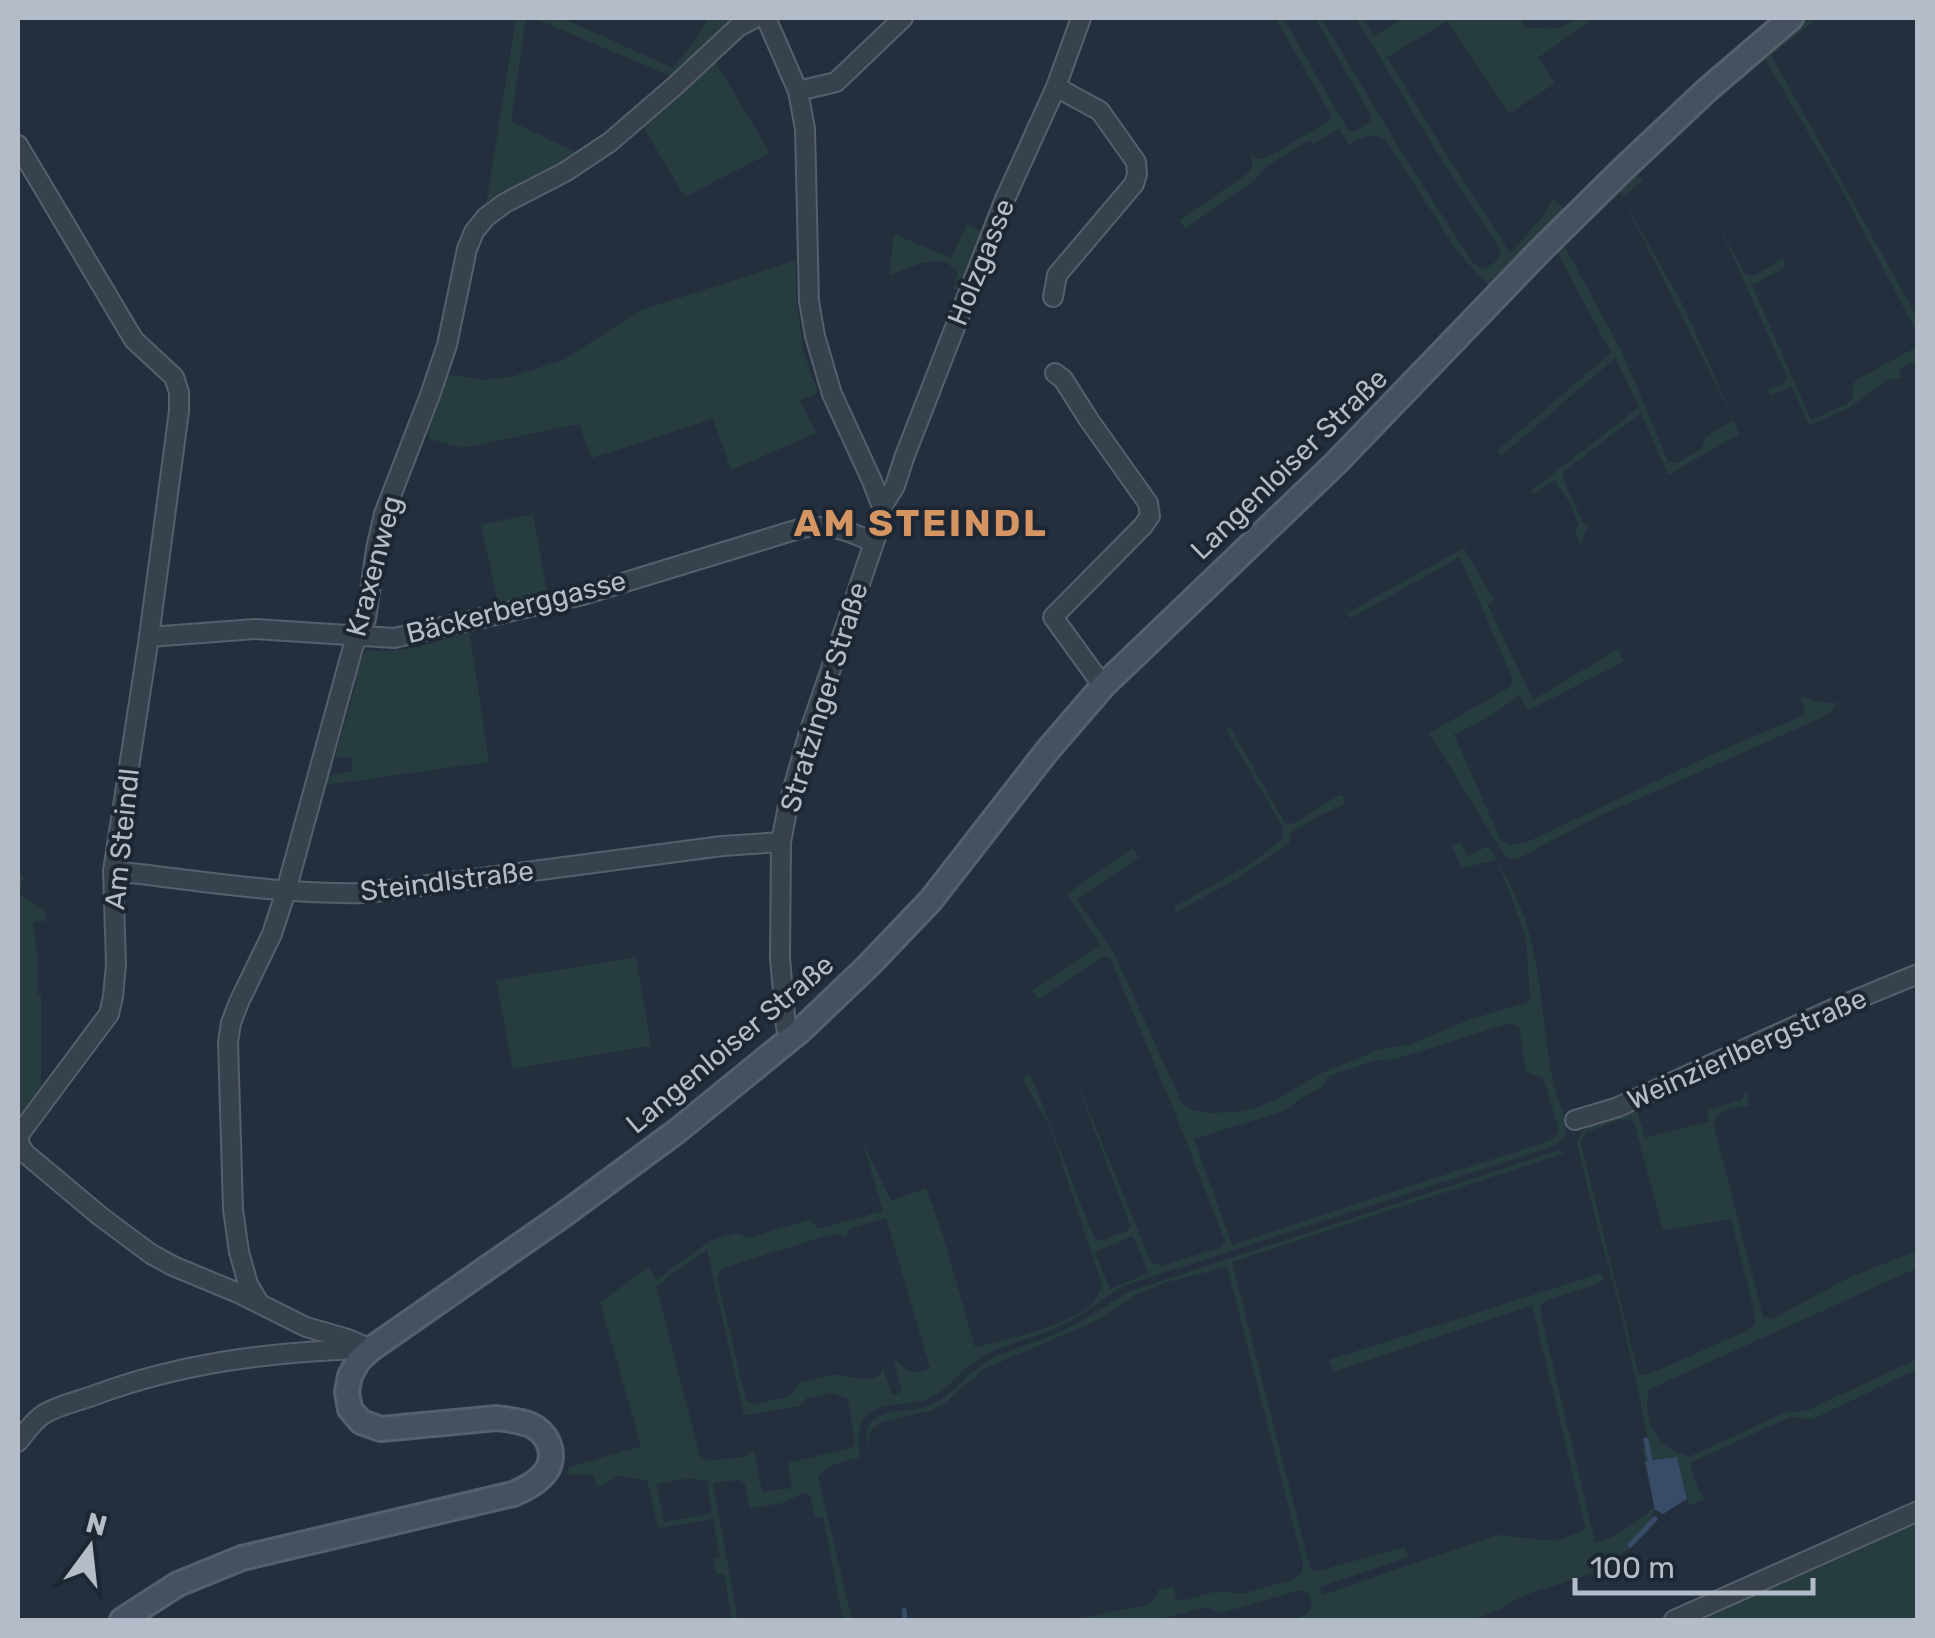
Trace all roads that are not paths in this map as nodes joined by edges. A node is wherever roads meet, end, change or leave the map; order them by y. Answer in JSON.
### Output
{"nodes":[{"id":1,"x":755,"y":18,"type":"edge"},
{"id":2,"x":766,"y":18,"type":"edge"},
{"id":3,"x":903,"y":18,"type":"edge"},
{"id":4,"x":1081,"y":18,"type":"edge"},
{"id":5,"x":1790,"y":18,"type":"edge"},
{"id":6,"x":1056,"y":87,"type":"junction"},
{"id":7,"x":798,"y":91,"type":"junction"},
{"id":8,"x":18,"y":145,"type":"edge"},
{"id":9,"x":1054,"y":298,"type":"dead end"},
{"id":10,"x":1055,"y":373,"type":"dead end"},
{"id":11,"x":882,"y":507,"type":"junction"},
{"id":12,"x":873,"y":542,"type":"junction"},
{"id":13,"x":149,"y":637,"type":"junction"},
{"id":14,"x":358,"y":637,"type":"junction"},
{"id":15,"x":1103,"y":686,"type":"junction"},
{"id":16,"x":781,"y":842,"type":"junction"},
{"id":17,"x":112,"y":871,"type":"junction"},
{"id":18,"x":286,"y":891,"type":"junction"},
{"id":19,"x":1918,"y":974,"type":"edge"},
{"id":20,"x":791,"y":1038,"type":"junction"},
{"id":21,"x":1575,"y":1120,"type":"dead end"},
{"id":22,"x":259,"y":1303,"type":"junction"},
{"id":23,"x":370,"y":1348,"type":"junction"},
{"id":24,"x":18,"y":1442,"type":"edge"},
{"id":25,"x":1918,"y":1511,"type":"edge"},
{"id":26,"x":122,"y":1620,"type":"edge"},
{"id":27,"x":1674,"y":1620,"type":"edge"}],
"edges":[{"from":1,"to":14,"type":"street","name":"Kraxenweg"},
{"from":2,"to":7,"type":"street"},
{"from":3,"to":7,"type":"street"},
{"from":4,"to":6,"type":"street","name":"Holzgasse"},
{"from":5,"to":15,"type":"street","name":"Langenloiser Straße"},
{"from":6,"to":9,"type":"street"},
{"from":6,"to":11,"type":"street","name":"Holzgasse"},
{"from":7,"to":11,"type":"street"},
{"from":8,"to":13,"type":"street","name":"Am Steindl"},
{"from":10,"to":15,"type":"street"},
{"from":11,"to":12,"type":"street","name":"Stratzinger Straße"},
{"from":12,"to":14,"type":"street","name":"Bäckerberggasse"},
{"from":12,"to":16,"type":"street","name":"Stratzinger Straße"},
{"from":13,"to":14,"type":"street","name":"Bäckerberggasse"},
{"from":13,"to":17,"type":"street","name":"Am Steindl"},
{"from":14,"to":18,"type":"street","name":"Kraxenweg"},
{"from":15,"to":20,"type":"street","name":"Langenloiser Straße"},
{"from":16,"to":18,"type":"street","name":"Steindlstraße"},
{"from":16,"to":20,"type":"street","name":"Stratzinger Straße"},
{"from":17,"to":18,"type":"street","name":"Steindlstraße"},
{"from":17,"to":22,"type":"street","name":"Am Steindl"},
{"from":18,"to":22,"type":"street","name":"Kraxenweg"},
{"from":19,"to":21,"type":"street","name":"Weinzierlbergstraße"},
{"from":20,"to":23,"type":"street","name":"Langenloiser Straße"},
{"from":22,"to":23,"type":"street","name":"Am Steindl"},
{"from":23,"to":24,"type":"street"},
{"from":23,"to":26,"type":"street","name":"Langenloiser Straße"},
{"from":25,"to":27,"type":"street"}]}
